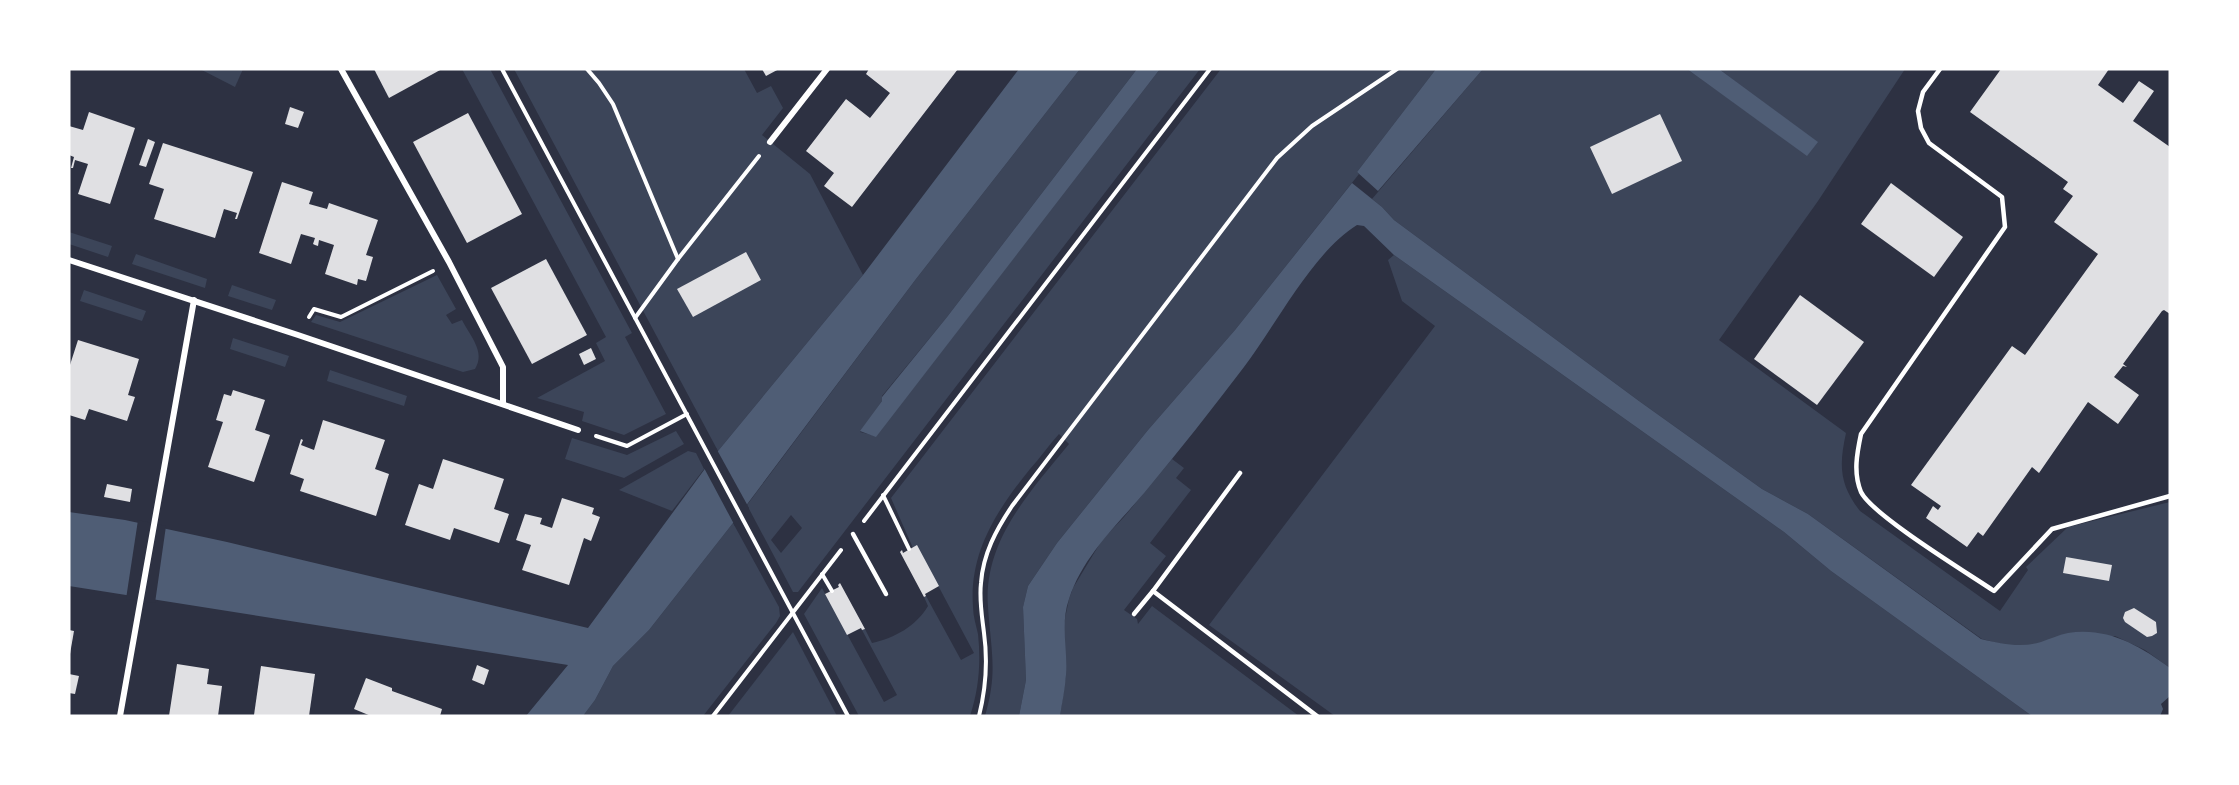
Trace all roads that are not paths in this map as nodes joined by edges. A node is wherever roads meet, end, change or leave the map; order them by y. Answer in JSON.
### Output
{"nodes":[{"id":1,"x":341,"y":69,"type":"edge"},
{"id":2,"x":827,"y":69,"type":"edge"},
{"id":3,"x":1940,"y":69,"type":"edge"},
{"id":4,"x":770,"y":142,"type":"road end"},
{"id":5,"x":69,"y":260,"type":"edge"},
{"id":6,"x":194,"y":300,"type":"junction"},
{"id":7,"x":503,"y":403,"type":"junction"},
{"id":8,"x":578,"y":430,"type":"road end"},
{"id":9,"x":1240,"y":473,"type":"dead end"},
{"id":10,"x":2170,"y":495,"type":"edge"},
{"id":11,"x":853,"y":534,"type":"road end"},
{"id":12,"x":1152,"y":591,"type":"junction"},
{"id":13,"x":886,"y":594,"type":"dead end"},
{"id":14,"x":1134,"y":614,"type":"dead end"},
{"id":15,"x":120,"y":716,"type":"edge"},
{"id":16,"x":1317,"y":716,"type":"edge"}],
"edges":[{"from":1,"to":7,"type":"street"},
{"from":2,"to":4,"type":"street"},
{"from":3,"to":10,"type":"lane"},
{"from":5,"to":6,"type":"street"},
{"from":6,"to":7,"type":"street"},
{"from":6,"to":15,"type":"street"},
{"from":7,"to":8,"type":"street"},
{"from":9,"to":12,"type":"lane"},
{"from":11,"to":13,"type":"lane"},
{"from":12,"to":14,"type":"lane"},
{"from":12,"to":16,"type":"lane"}]}
